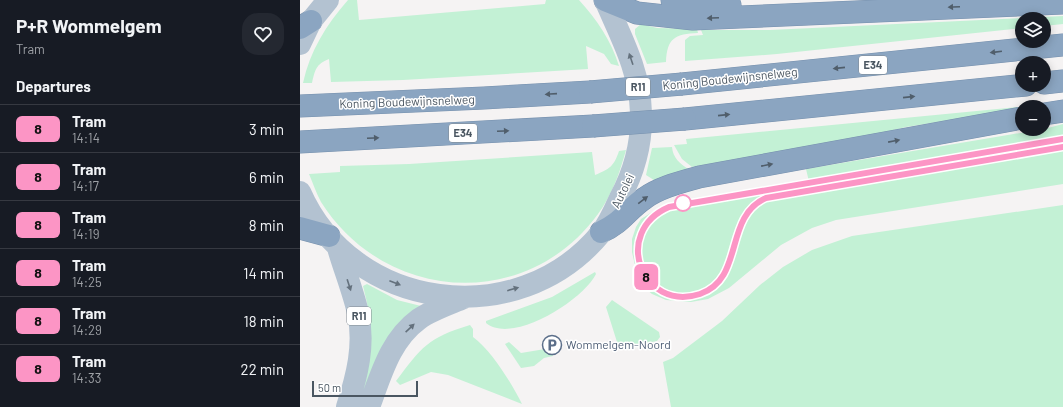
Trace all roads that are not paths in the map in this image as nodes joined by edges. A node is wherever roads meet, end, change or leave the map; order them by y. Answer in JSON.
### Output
{"nodes":[{"id":1,"x":328,"y":0,"type":"edge"},
{"id":2,"x":605,"y":0,"type":"edge"},
{"id":3,"x":672,"y":0,"type":"edge"},
{"id":4,"x":1063,"y":3,"type":"edge"},
{"id":5,"x":752,"y":16,"type":"junction"},
{"id":6,"x":306,"y":24,"type":"edge"},
{"id":7,"x":300,"y":44,"type":"edge"},
{"id":8,"x":1063,"y":44,"type":"edge"},
{"id":9,"x":1063,"y":81,"type":"edge"},
{"id":10,"x":1051,"y":82,"type":"edge"},
{"id":11,"x":1015,"y":86,"type":"edge"},
{"id":12,"x":300,"y":106,"type":"edge"},
{"id":13,"x":1063,"y":111,"type":"edge"},
{"id":14,"x":1051,"y":113,"type":"edge"},
{"id":15,"x":1015,"y":119,"type":"edge"},
{"id":16,"x":300,"y":142,"type":"edge"},
{"id":17,"x":300,"y":192,"type":"edge"},
{"id":18,"x":300,"y":228,"type":"edge"},
{"id":19,"x":601,"y":232,"type":"junction"},
{"id":20,"x":333,"y":242,"type":"junction"},
{"id":21,"x":466,"y":298,"type":"junction"},
{"id":22,"x":347,"y":407,"type":"edge"},
{"id":23,"x":369,"y":407,"type":"edge"}],
"edges":[{"from":1,"to":6,"type":"main road"},
{"from":5,"to":2,"type":"highway","one_way":true},
{"from":19,"to":2,"type":"main road","name":"Autolei","number":"R11","one_way":true},
{"from":3,"to":5,"type":"highway"},
{"from":4,"to":5,"type":"highway","one_way":true},
{"from":6,"to":7,"type":"main road"},
{"from":8,"to":12,"type":"highway","name":"Koning Boudewijnsnelweg","number":"E34","one_way":true,"bridge":true},
{"from":9,"to":10,"type":"highway"},
{"from":16,"to":11,"type":"highway","number":"E34","one_way":true,"bridge":true},
{"from":13,"to":14,"type":"highway"},
{"from":19,"to":15,"type":"highway","one_way":true},
{"from":17,"to":20,"type":"main road","name":"Autolei","number":"R11"},
{"from":18,"to":20,"type":"highway"},
{"from":21,"to":19,"type":"main road","name":"Autolei","number":"R11","one_way":true},
{"from":20,"to":21,"type":"main road","name":"Autolei","number":"R11","one_way":true},
{"from":20,"to":22,"type":"main road","name":"Autolei","number":"R11","one_way":true},
{"from":23,"to":21,"type":"main road","name":"Autolei","number":"R11","one_way":true}]}
